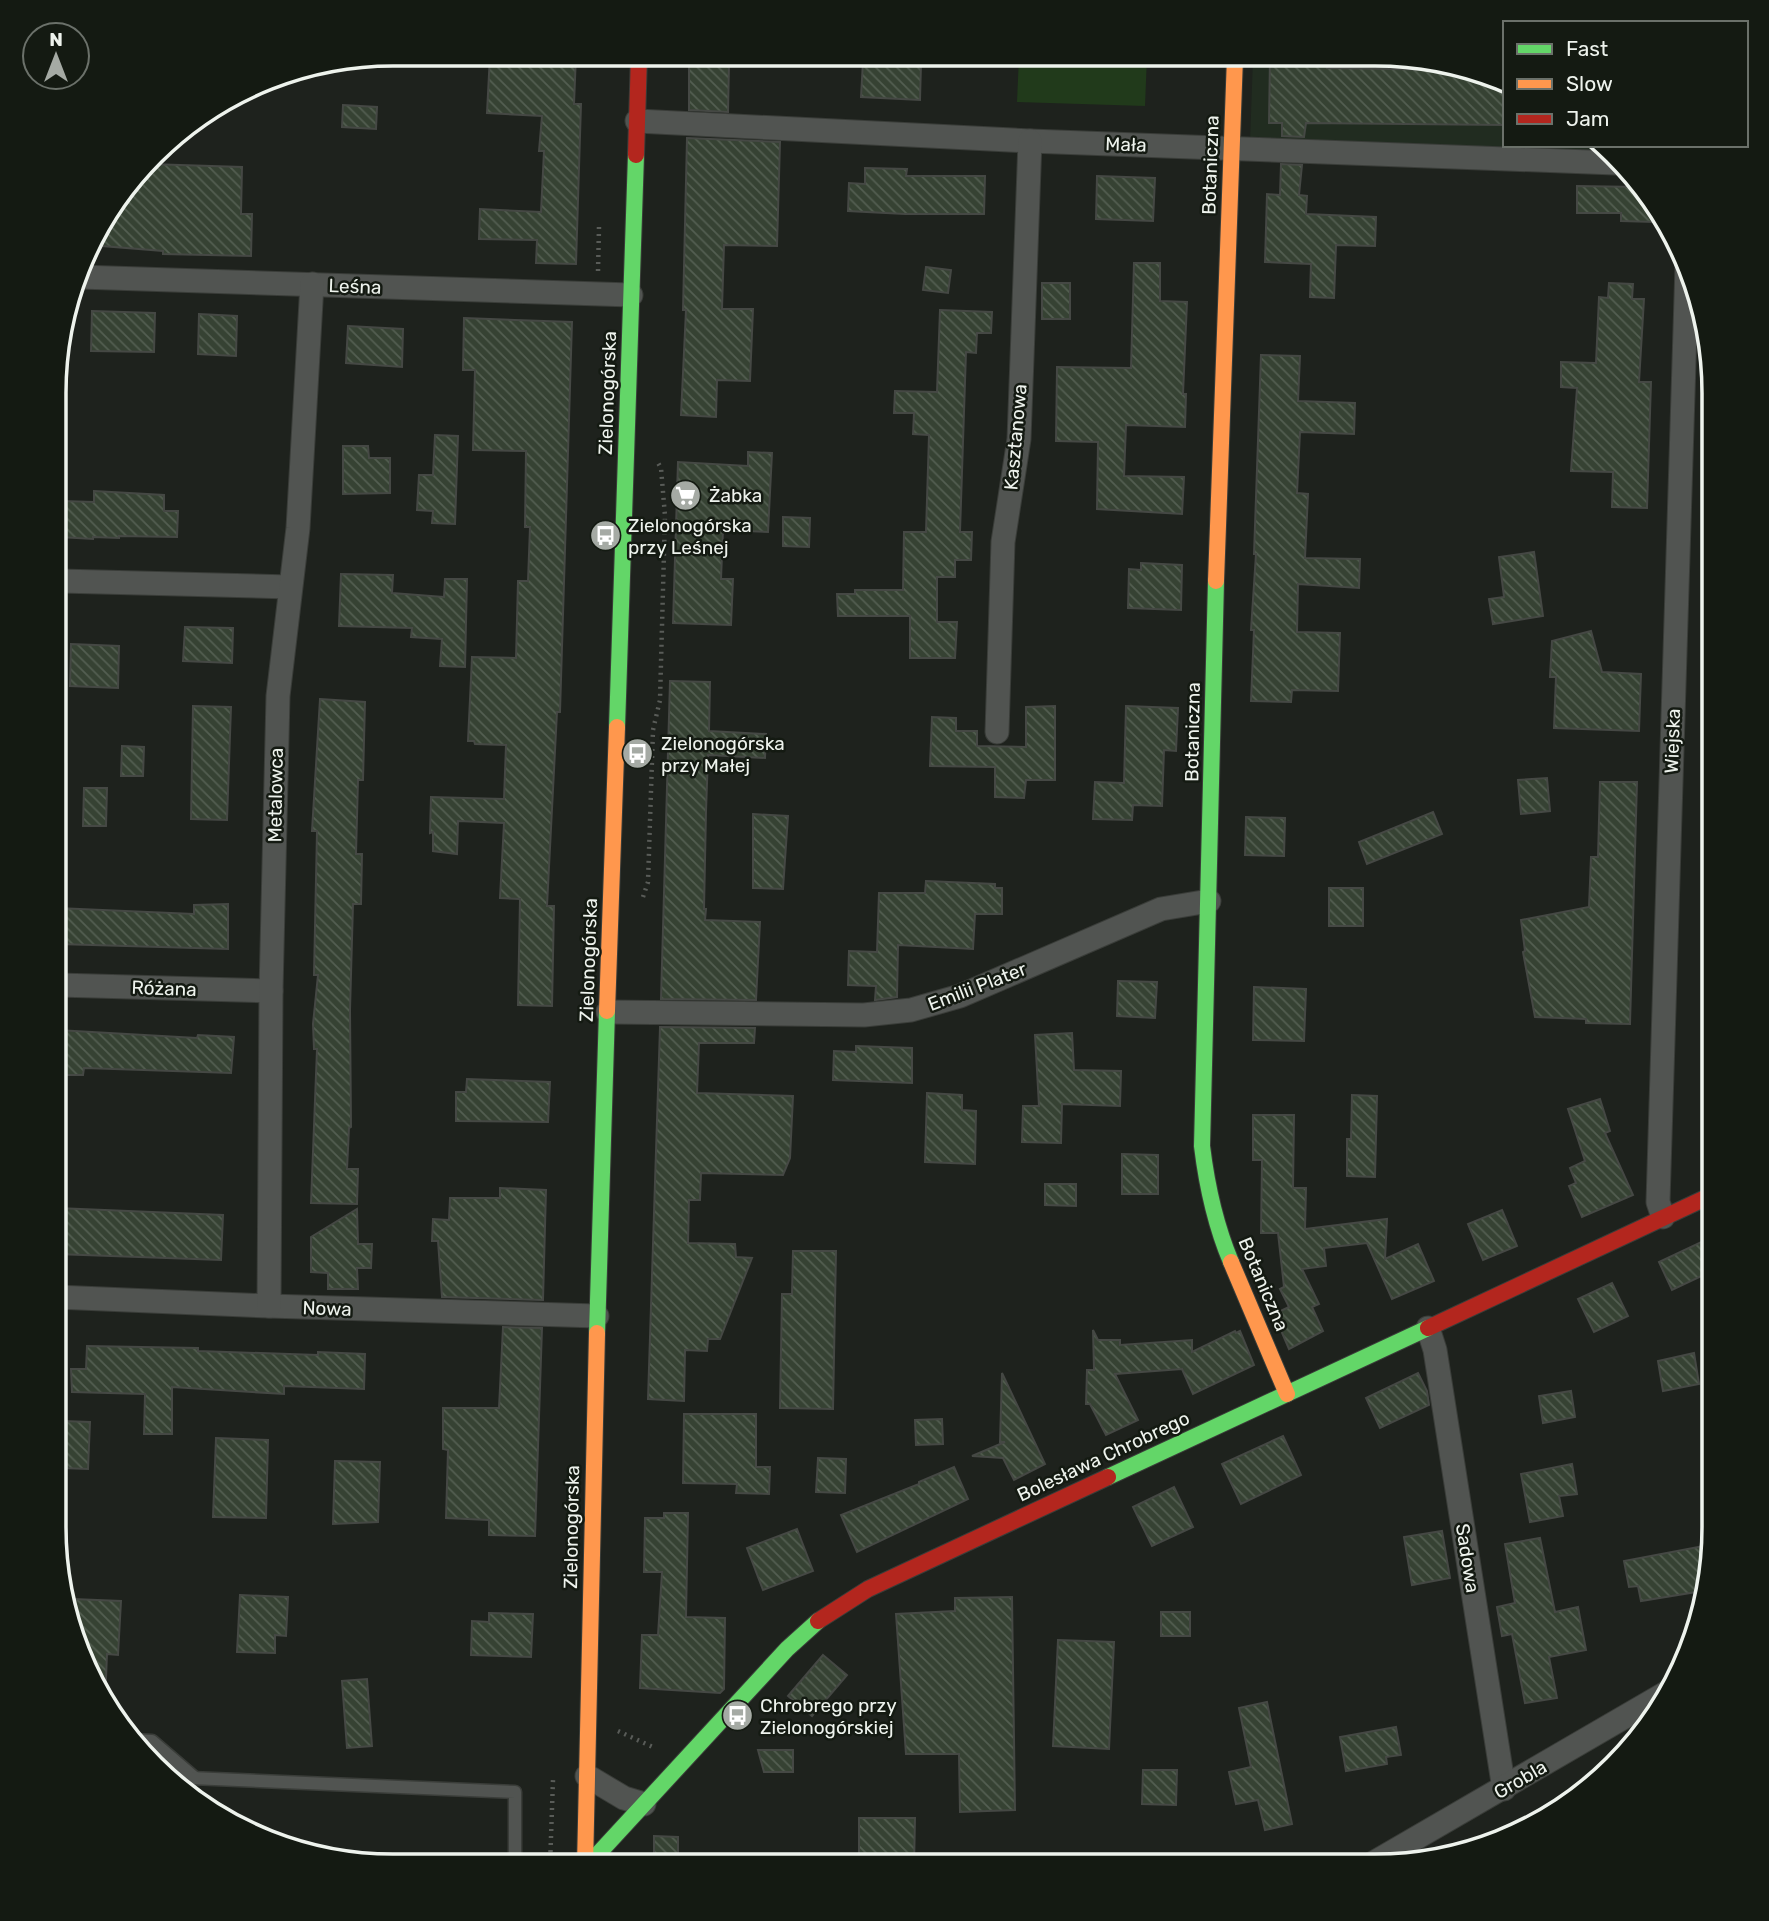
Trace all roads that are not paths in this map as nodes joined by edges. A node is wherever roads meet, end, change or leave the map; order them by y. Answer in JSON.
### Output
{"nodes":[{"id":1,"x":639,"y":66,"type":"edge"},
{"id":2,"x":1235,"y":66,"type":"edge"},
{"id":3,"x":637,"y":121,"type":"junction"},
{"id":4,"x":1030,"y":141,"type":"junction"},
{"id":5,"x":1232,"y":147,"type":"junction"},
{"id":6,"x":1608,"y":163,"type":"edge"},
{"id":7,"x":88,"y":277,"type":"edge"},
{"id":8,"x":312,"y":284,"type":"junction"},
{"id":9,"x":1686,"y":293,"type":"edge"},
{"id":10,"x":631,"y":295,"type":"junction"},
{"id":11,"x":66,"y":581,"type":"edge"},
{"id":12,"x":290,"y":587,"type":"junction"},
{"id":13,"x":997,"y":732,"type":"dead end"},
{"id":14,"x":1209,"y":901,"type":"junction"},
{"id":15,"x":66,"y":985,"type":"edge"},
{"id":16,"x":271,"y":991,"type":"junction"},
{"id":17,"x":608,"y":1012,"type":"junction"},
{"id":18,"x":1702,"y":1199,"type":"edge"},
{"id":19,"x":1663,"y":1217,"type":"junction"},
{"id":20,"x":66,"y":1297,"type":"edge"},
{"id":21,"x":268,"y":1307,"type":"junction"},
{"id":22,"x":597,"y":1316,"type":"junction"},
{"id":23,"x":1428,"y":1328,"type":"junction"},
{"id":24,"x":1287,"y":1394,"type":"junction"},
{"id":25,"x":1652,"y":1701,"type":"edge"},
{"id":26,"x":146,"y":1741,"type":"edge"},
{"id":27,"x":587,"y":1776,"type":"junction"},
{"id":28,"x":184,"y":1778,"type":"edge"},
{"id":29,"x":195,"y":1778,"type":"junction"},
{"id":30,"x":1504,"y":1789,"type":"junction"},
{"id":31,"x":644,"y":1804,"type":"junction"},
{"id":32,"x":515,"y":1854,"type":"edge"},
{"id":33,"x":586,"y":1854,"type":"edge"},
{"id":34,"x":597,"y":1854,"type":"edge"},
{"id":35,"x":1389,"y":1854,"type":"edge"}],
"edges":[{"from":1,"to":3,"type":"street","name":"Zielonogórska"},
{"from":2,"to":5,"type":"street","name":"Botaniczna"},
{"from":3,"to":4,"type":"street","name":"Mała"},
{"from":3,"to":10,"type":"street","name":"Zielonogórska"},
{"from":4,"to":5,"type":"street","name":"Mała"},
{"from":4,"to":13,"type":"street","name":"Kasztanowa"},
{"from":5,"to":6,"type":"street","name":"Mała"},
{"from":5,"to":14,"type":"street","name":"Botaniczna"},
{"from":7,"to":8,"type":"street","name":"Leśna"},
{"from":8,"to":10,"type":"street","name":"Leśna"},
{"from":8,"to":12,"type":"street","name":"Metalowca"},
{"from":9,"to":19,"type":"street","name":"Wiejska"},
{"from":10,"to":17,"type":"street","name":"Zielonogórska"},
{"from":11,"to":12,"type":"street"},
{"from":12,"to":16,"type":"street","name":"Metalowca"},
{"from":14,"to":17,"type":"street","name":"Emilii Plater"},
{"from":14,"to":24,"type":"street","name":"Botaniczna"},
{"from":15,"to":16,"type":"street","name":"Różana"},
{"from":16,"to":21,"type":"street","name":"Metalowca"},
{"from":17,"to":22,"type":"street","name":"Zielonogórska"},
{"from":18,"to":19,"type":"street","name":"Bolesława Chrobrego"},
{"from":19,"to":23,"type":"street","name":"Bolesława Chrobrego"},
{"from":20,"to":21,"type":"street","name":"Nowa"},
{"from":21,"to":22,"type":"street","name":"Nowa"},
{"from":22,"to":27,"type":"street","name":"Zielonogórska"},
{"from":23,"to":24,"type":"street","name":"Bolesława Chrobrego"},
{"from":23,"to":30,"type":"street","name":"Sadowa"},
{"from":24,"to":31,"type":"street","name":"Bolesława Chrobrego"},
{"from":25,"to":30,"type":"street","name":"Grobla"},
{"from":26,"to":29,"type":"lane"},
{"from":27,"to":31,"type":"street"},
{"from":27,"to":33,"type":"street","name":"Zielonogórska"},
{"from":28,"to":29,"type":"lane"},
{"from":29,"to":32,"type":"lane"},
{"from":30,"to":35,"type":"street","name":"Grobla"},
{"from":31,"to":34,"type":"street","name":"Bolesława Chrobrego"}]}
